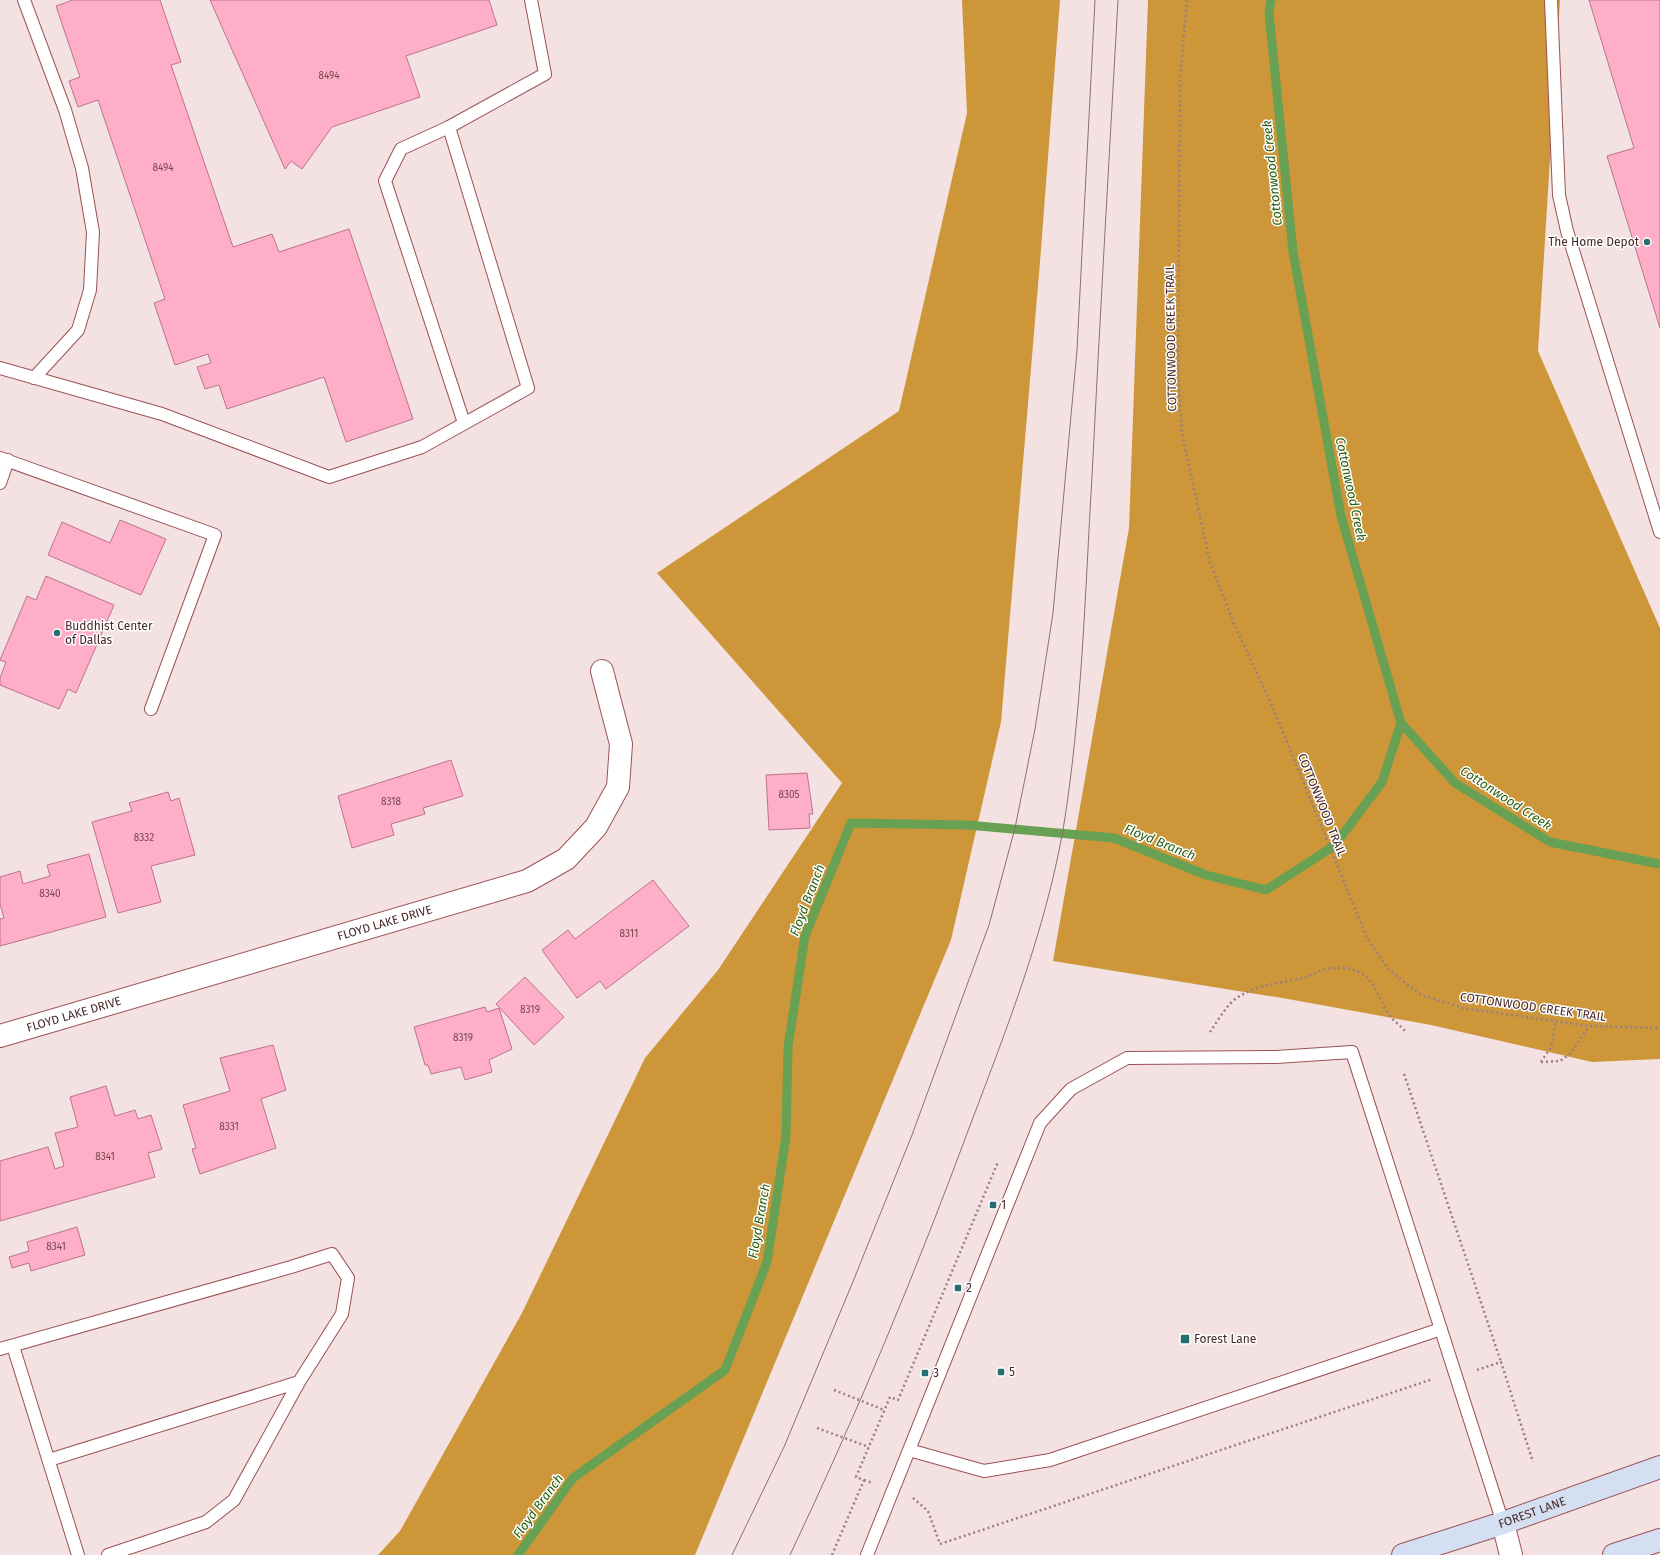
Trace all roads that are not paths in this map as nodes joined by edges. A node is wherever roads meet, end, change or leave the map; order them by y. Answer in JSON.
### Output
{"nodes":[{"id":1,"x":24,"y":0,"type":"edge"},
{"id":2,"x":531,"y":0,"type":"edge"},
{"id":3,"x":1551,"y":0,"type":"edge"},
{"id":4,"x":449,"y":127,"type":"junction"},
{"id":5,"x":0,"y":368,"type":"edge"},
{"id":6,"x":34,"y":378,"type":"junction"},
{"id":7,"x":464,"y":423,"type":"junction"},
{"id":8,"x":4,"y":459,"type":"edge"},
{"id":9,"x":0,"y":483,"type":"edge"},
{"id":10,"x":1660,"y":532,"type":"edge"},
{"id":11,"x":602,"y":671,"type":"dead end"},
{"id":12,"x":151,"y":709,"type":"dead end"},
{"id":13,"x":0,"y":1036,"type":"edge"},
{"id":14,"x":1441,"y":1329,"type":"junction"},
{"id":15,"x":13,"y":1346,"type":"junction"},
{"id":16,"x":0,"y":1349,"type":"edge"},
{"id":17,"x":299,"y":1382,"type":"junction"},
{"id":18,"x":909,"y":1450,"type":"junction"},
{"id":19,"x":48,"y":1460,"type":"junction"},
{"id":20,"x":1660,"y":1467,"type":"edge"},
{"id":21,"x":1503,"y":1523,"type":"junction"},
{"id":22,"x":1660,"y":1540,"type":"edge"},
{"id":23,"x":78,"y":1555,"type":"edge"},
{"id":24,"x":108,"y":1555,"type":"edge"},
{"id":25,"x":867,"y":1555,"type":"edge"},
{"id":26,"x":1403,"y":1555,"type":"edge"},
{"id":27,"x":1511,"y":1555,"type":"edge"},
{"id":28,"x":1614,"y":1555,"type":"edge"}],
"edges":[{"from":1,"to":6,"type":"lane"},
{"from":2,"to":4,"type":"lane"},
{"from":3,"to":10,"type":"lane"},
{"from":4,"to":7,"type":"lane"},
{"from":4,"to":7,"type":"lane"},
{"from":5,"to":6,"type":"lane"},
{"from":6,"to":7,"type":"lane"},
{"from":8,"to":9,"type":"lane"},
{"from":8,"to":12,"type":"lane"},
{"from":11,"to":13,"type":"street","name":"FLOYD LAKE DRIVE"},
{"from":14,"to":18,"type":"lane"},
{"from":14,"to":18,"type":"lane"},
{"from":14,"to":21,"type":"lane"},
{"from":15,"to":16,"type":"lane"},
{"from":15,"to":17,"type":"lane"},
{"from":15,"to":19,"type":"lane"},
{"from":17,"to":19,"type":"lane"},
{"from":17,"to":24,"type":"lane"},
{"from":18,"to":25,"type":"lane"},
{"from":19,"to":23,"type":"lane"},
{"from":20,"to":21,"type":"main road","name":"FOREST LANE"},
{"from":21,"to":26,"type":"main road","name":"FOREST LANE"},
{"from":21,"to":27,"type":"street"},
{"from":22,"to":28,"type":"main road"}]}
